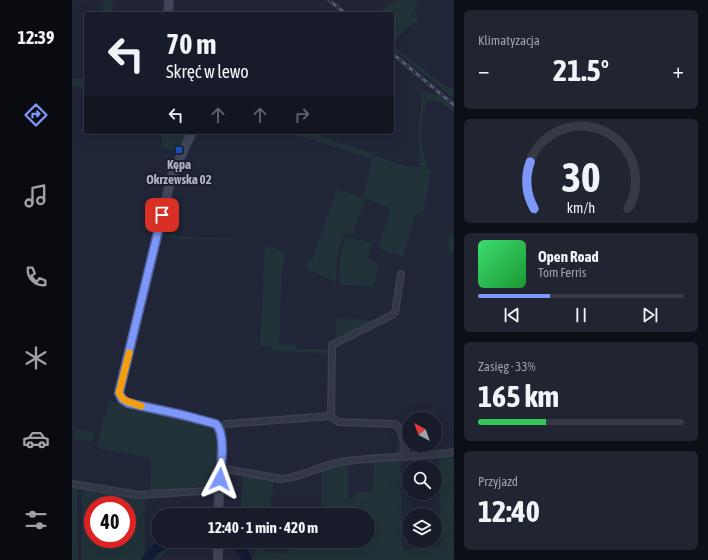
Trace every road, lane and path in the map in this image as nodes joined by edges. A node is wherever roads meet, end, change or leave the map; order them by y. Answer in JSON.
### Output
{"nodes":[{"id":1,"x":169,"y":0,"type":"edge"},
{"id":2,"x":168,"y":12,"type":"edge"},
{"id":3,"x":191,"y":134,"type":"edge"},
{"id":4,"x":401,"y":274,"type":"dead end"},
{"id":5,"x":331,"y":416,"type":"junction"},
{"id":6,"x":219,"y":428,"type":"junction"},
{"id":7,"x":454,"y":452,"type":"edge"},
{"id":8,"x":406,"y":457,"type":"junction"},
{"id":9,"x":221,"y":468,"type":"junction"},
{"id":10,"x":72,"y":484,"type":"edge"},
{"id":11,"x":219,"y":490,"type":"junction"},
{"id":12,"x":218,"y":508,"type":"edge"},
{"id":13,"x":218,"y":548,"type":"edge"},
{"id":14,"x":218,"y":560,"type":"edge"}],
"edges":[{"from":1,"to":2,"type":"street"},
{"from":3,"to":6,"type":"street"},
{"from":4,"to":5,"type":"street"},
{"from":5,"to":6,"type":"street"},
{"from":5,"to":8,"type":"street"},
{"from":6,"to":9,"type":"street"},
{"from":7,"to":8,"type":"street"},
{"from":8,"to":9,"type":"street"},
{"from":9,"to":11,"type":"street"},
{"from":10,"to":11,"type":"street"},
{"from":11,"to":12,"type":"street"},
{"from":13,"to":14,"type":"street"}]}
